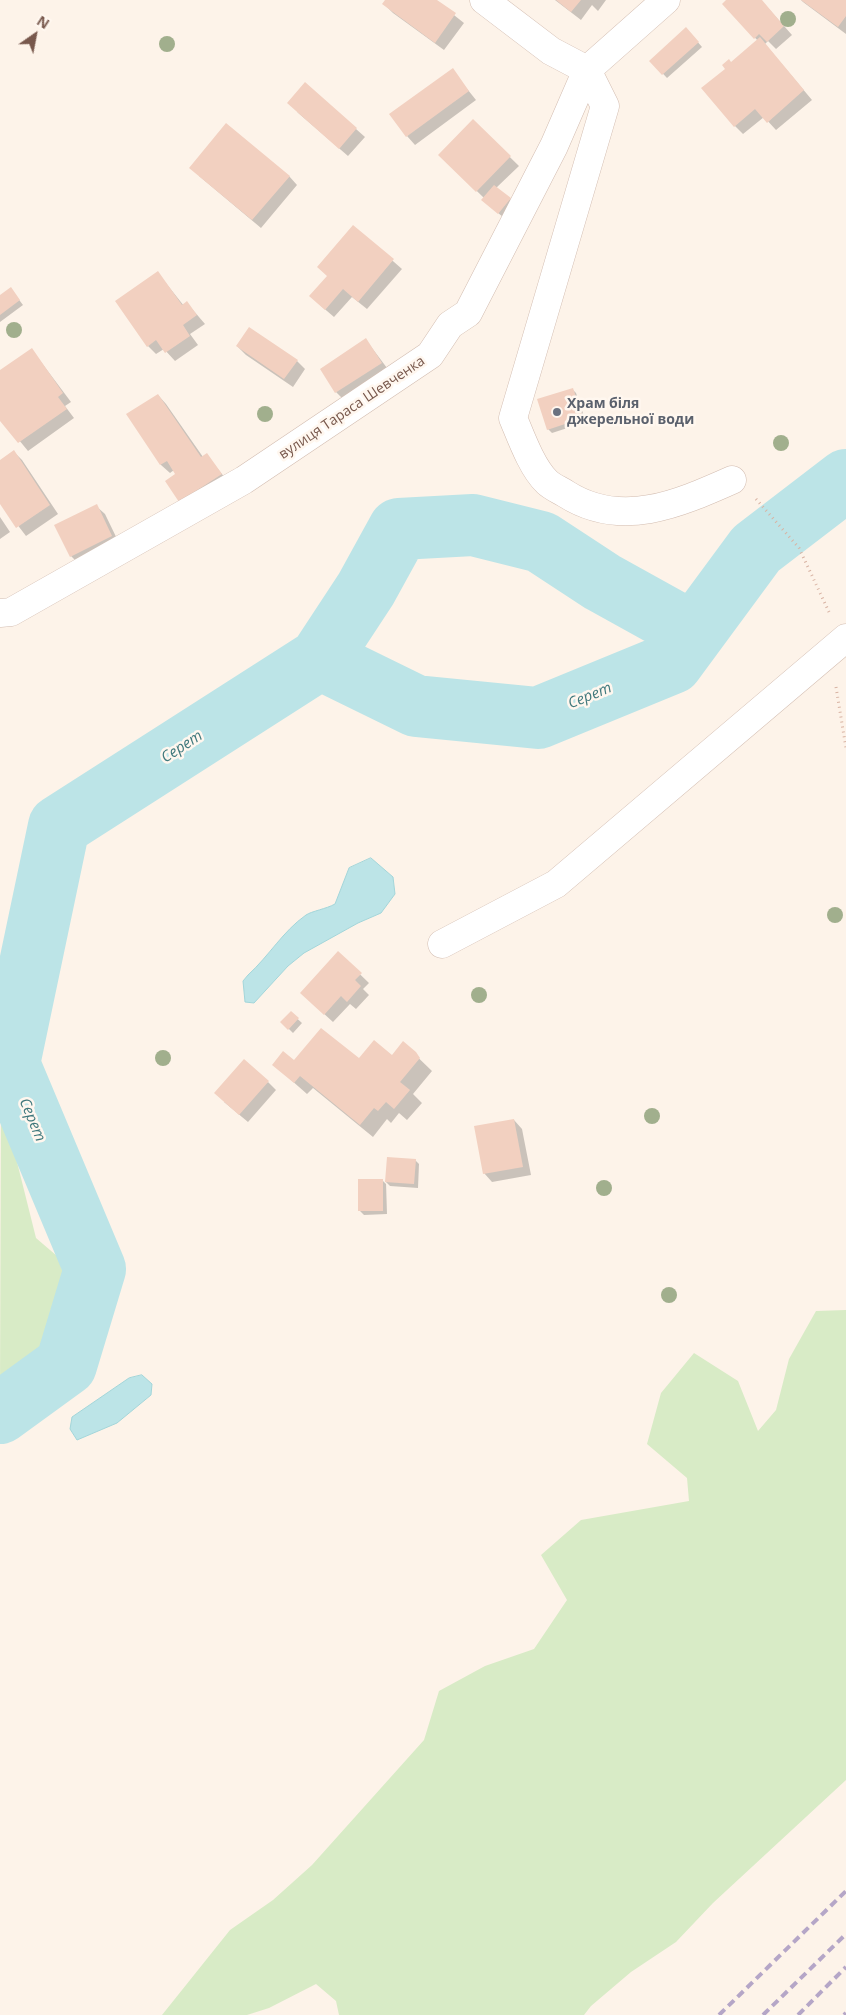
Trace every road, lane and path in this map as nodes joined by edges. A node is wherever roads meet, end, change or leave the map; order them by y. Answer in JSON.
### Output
{"nodes":[{"id":1,"x":484,"y":0,"type":"edge"},
{"id":2,"x":666,"y":0,"type":"edge"},
{"id":3,"x":587,"y":70,"type":"junction"},
{"id":4,"x":732,"y":480,"type":"dead end"},
{"id":5,"x":754,"y":496,"type":"dead end"},
{"id":6,"x":0,"y":613,"type":"edge"},
{"id":7,"x":844,"y":640,"type":"edge"},
{"id":8,"x":846,"y":748,"type":"edge"},
{"id":9,"x":442,"y":944,"type":"dead end"}],
"edges":[{"from":1,"to":3,"type":"street"},
{"from":2,"to":3,"type":"street","name":"вулиця Тараса Шевченка"},
{"from":3,"to":4,"type":"street"},
{"from":3,"to":6,"type":"street","name":"вулиця Тараса Шевченка"},
{"from":5,"to":7,"type":"path"},
{"from":7,"to":8,"type":"path"},
{"from":7,"to":9,"type":"street"}]}
